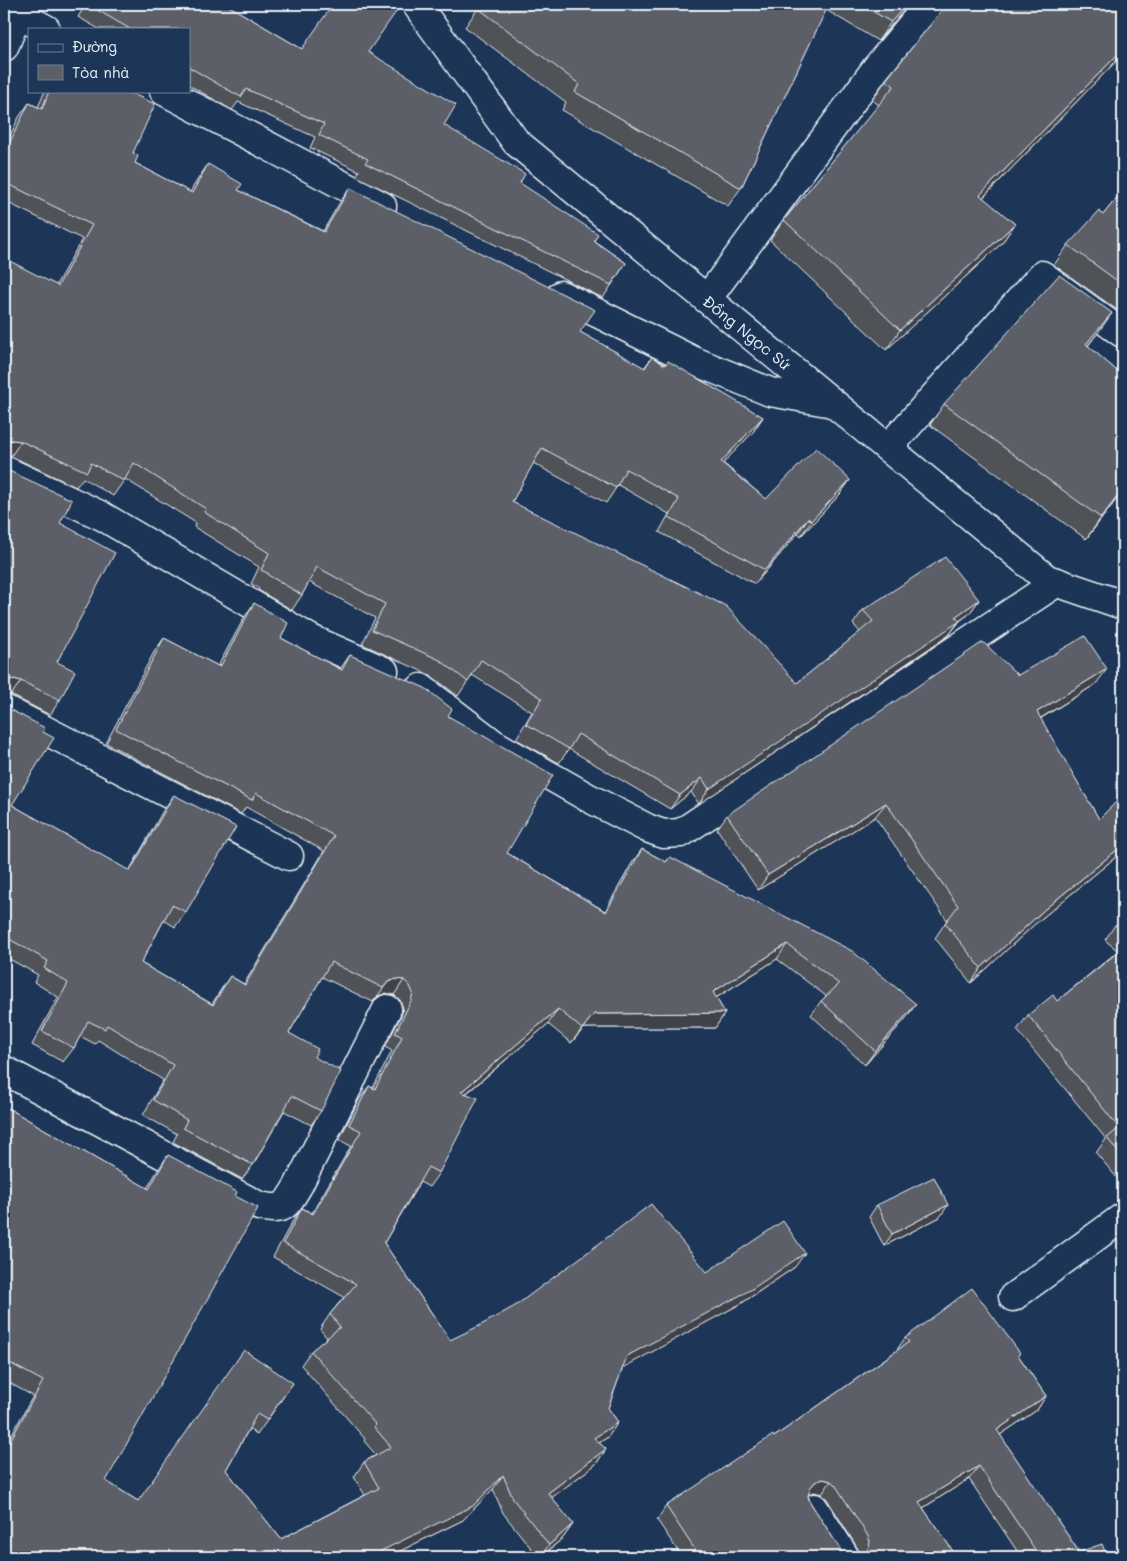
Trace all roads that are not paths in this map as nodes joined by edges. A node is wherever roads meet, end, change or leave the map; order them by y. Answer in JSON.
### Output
{"nodes":[{"id":1,"x":416,"y":4,"type":"edge"},
{"id":2,"x":929,"y":4,"type":"edge"},
{"id":3,"x":16,"y":8,"type":"edge"},
{"id":4,"x":45,"y":28,"type":"edge"},
{"id":5,"x":4,"y":47,"type":"edge"},
{"id":6,"x":166,"y":92,"type":"edge"},
{"id":7,"x":404,"y":217,"type":"edge"},
{"id":8,"x":536,"y":282,"type":"edge"},
{"id":9,"x":707,"y":300,"type":"junction"},
{"id":10,"x":1123,"y":331,"type":"edge"},
{"id":11,"x":834,"y":403,"type":"junction"},
{"id":12,"x":888,"y":448,"type":"junction"},
{"id":13,"x":4,"y":470,"type":"edge"},
{"id":14,"x":1057,"y":582,"type":"junction"},
{"id":15,"x":1123,"y":605,"type":"edge"},
{"id":16,"x":4,"y":709,"type":"edge"},
{"id":17,"x":289,"y":856,"type":"dead end"},
{"id":18,"x":387,"y":1009,"type":"dead end"},
{"id":19,"x":4,"y":1070,"type":"edge"},
{"id":20,"x":1123,"y":1217,"type":"edge"},
{"id":21,"x":1013,"y":1297,"type":"dead end"},
{"id":22,"x":814,"y":1508,"type":"edge"},
{"id":23,"x":845,"y":1557,"type":"edge"}],
"edges":[{"from":1,"to":9,"type":"street","name":"Đồng Ngọc Sứ"},
{"from":2,"to":9,"type":"street"},
{"from":3,"to":4,"type":"street"},
{"from":3,"to":5,"type":"street"},
{"from":6,"to":7,"type":"street"},
{"from":8,"to":11,"type":"street"},
{"from":9,"to":11,"type":"street","name":"Đồng Ngọc Sứ"},
{"from":10,"to":12,"type":"street"},
{"from":11,"to":12,"type":"street","name":"Đồng Ngọc Sứ"},
{"from":12,"to":14,"type":"street","name":"Đồng Ngọc Sứ"},
{"from":13,"to":14,"type":"street"},
{"from":14,"to":15,"type":"street","name":"Đồng Ngọc Sứ"},
{"from":16,"to":17,"type":"street"},
{"from":18,"to":19,"type":"street"},
{"from":20,"to":21,"type":"street"},
{"from":22,"to":23,"type":"street"}]}
